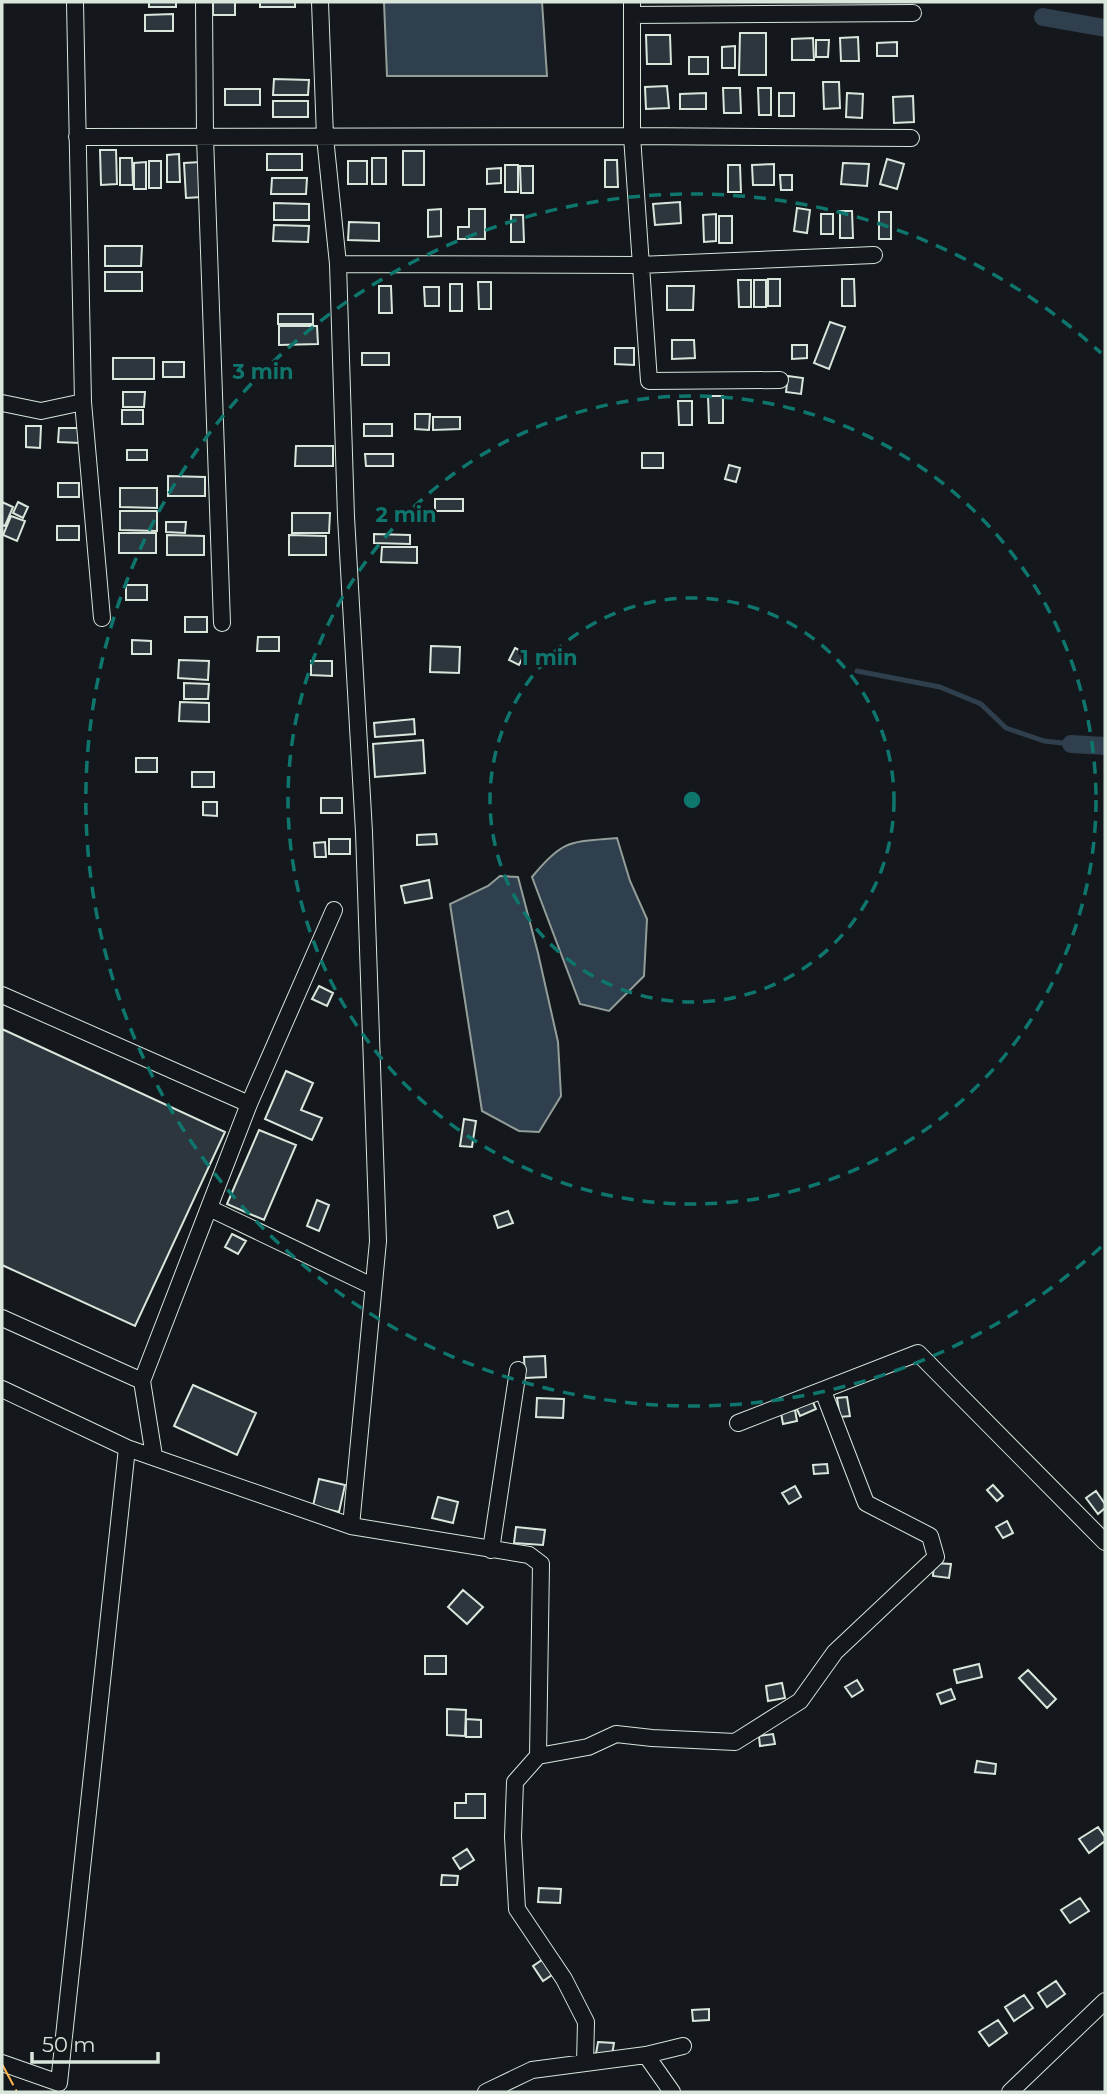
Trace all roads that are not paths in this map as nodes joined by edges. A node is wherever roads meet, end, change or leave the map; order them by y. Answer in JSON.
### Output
{"nodes":[{"id":1,"x":75,"y":2,"type":"edge"},
{"id":2,"x":204,"y":2,"type":"edge"},
{"id":3,"x":320,"y":2,"type":"edge"},
{"id":4,"x":632,"y":8,"type":"edge"},
{"id":5,"x":913,"y":13,"type":"dead end"},
{"id":6,"x":632,"y":136,"type":"junction"},
{"id":7,"x":77,"y":137,"type":"junction"},
{"id":8,"x":205,"y":137,"type":"junction"},
{"id":9,"x":325,"y":137,"type":"junction"},
{"id":10,"x":911,"y":138,"type":"dead end"},
{"id":11,"x":874,"y":255,"type":"dead end"},
{"id":12,"x":338,"y":264,"type":"junction"},
{"id":13,"x":639,"y":265,"type":"junction"},
{"id":14,"x":780,"y":380,"type":"dead end"},
{"id":15,"x":83,"y":402,"type":"junction"},
{"id":16,"x":2,"y":403,"type":"edge"},
{"id":17,"x":102,"y":618,"type":"dead end"},
{"id":18,"x":222,"y":623,"type":"dead end"},
{"id":19,"x":334,"y":910,"type":"dead end"},
{"id":20,"x":2,"y":995,"type":"edge"},
{"id":21,"x":248,"y":1104,"type":"junction"},
{"id":22,"x":209,"y":1208,"type":"junction"},
{"id":23,"x":372,"y":1286,"type":"junction"},
{"id":24,"x":2,"y":1318,"type":"edge"},
{"id":25,"x":518,"y":1370,"type":"dead end"},
{"id":26,"x":142,"y":1381,"type":"junction"},
{"id":27,"x":2,"y":1389,"type":"edge"},
{"id":28,"x":822,"y":1391,"type":"junction"},
{"id":29,"x":738,"y":1423,"type":"dead end"},
{"id":30,"x":127,"y":1448,"type":"junction"},
{"id":31,"x":154,"y":1456,"type":"junction"},
{"id":32,"x":351,"y":1526,"type":"junction"},
{"id":33,"x":1105,"y":1542,"type":"edge"},
{"id":34,"x":491,"y":1550,"type":"junction"},
{"id":35,"x":538,"y":1756,"type":"junction"},
{"id":36,"x":1105,"y":2001,"type":"edge"},
{"id":37,"x":683,"y":2046,"type":"dead end"},
{"id":38,"x":646,"y":2055,"type":"junction"},
{"id":39,"x":2,"y":2063,"type":"edge"},
{"id":40,"x":584,"y":2063,"type":"junction"},
{"id":41,"x":486,"y":2092,"type":"edge"},
{"id":42,"x":672,"y":2092,"type":"edge"},
{"id":43,"x":1010,"y":2092,"type":"edge"}],
"edges":[{"from":1,"to":7,"type":"street"},
{"from":2,"to":8,"type":"street"},
{"from":3,"to":9,"type":"street"},
{"from":4,"to":5,"type":"street"},
{"from":4,"to":6,"type":"street"},
{"from":6,"to":9,"type":"street"},
{"from":6,"to":10,"type":"street"},
{"from":6,"to":13,"type":"street"},
{"from":7,"to":8,"type":"street"},
{"from":7,"to":15,"type":"street"},
{"from":8,"to":9,"type":"street"},
{"from":8,"to":18,"type":"street"},
{"from":9,"to":12,"type":"street"},
{"from":11,"to":13,"type":"street"},
{"from":12,"to":13,"type":"street"},
{"from":12,"to":23,"type":"street"},
{"from":13,"to":14,"type":"street"},
{"from":15,"to":16,"type":"street"},
{"from":15,"to":17,"type":"street"},
{"from":19,"to":21,"type":"street"},
{"from":20,"to":21,"type":"street"},
{"from":21,"to":22,"type":"street"},
{"from":22,"to":23,"type":"street"},
{"from":22,"to":26,"type":"street"},
{"from":23,"to":32,"type":"street"},
{"from":24,"to":26,"type":"street"},
{"from":25,"to":34,"type":"street"},
{"from":26,"to":31,"type":"street"},
{"from":27,"to":30,"type":"street"},
{"from":28,"to":29,"type":"street"},
{"from":28,"to":33,"type":"street"},
{"from":28,"to":35,"type":"street"},
{"from":30,"to":31,"type":"street"},
{"from":30,"to":39,"type":"street"},
{"from":31,"to":32,"type":"street"},
{"from":32,"to":34,"type":"street"},
{"from":34,"to":35,"type":"street"},
{"from":35,"to":40,"type":"street"},
{"from":36,"to":43,"type":"street"},
{"from":37,"to":38,"type":"street"},
{"from":38,"to":40,"type":"street"},
{"from":38,"to":42,"type":"street"},
{"from":40,"to":41,"type":"street"}]}
